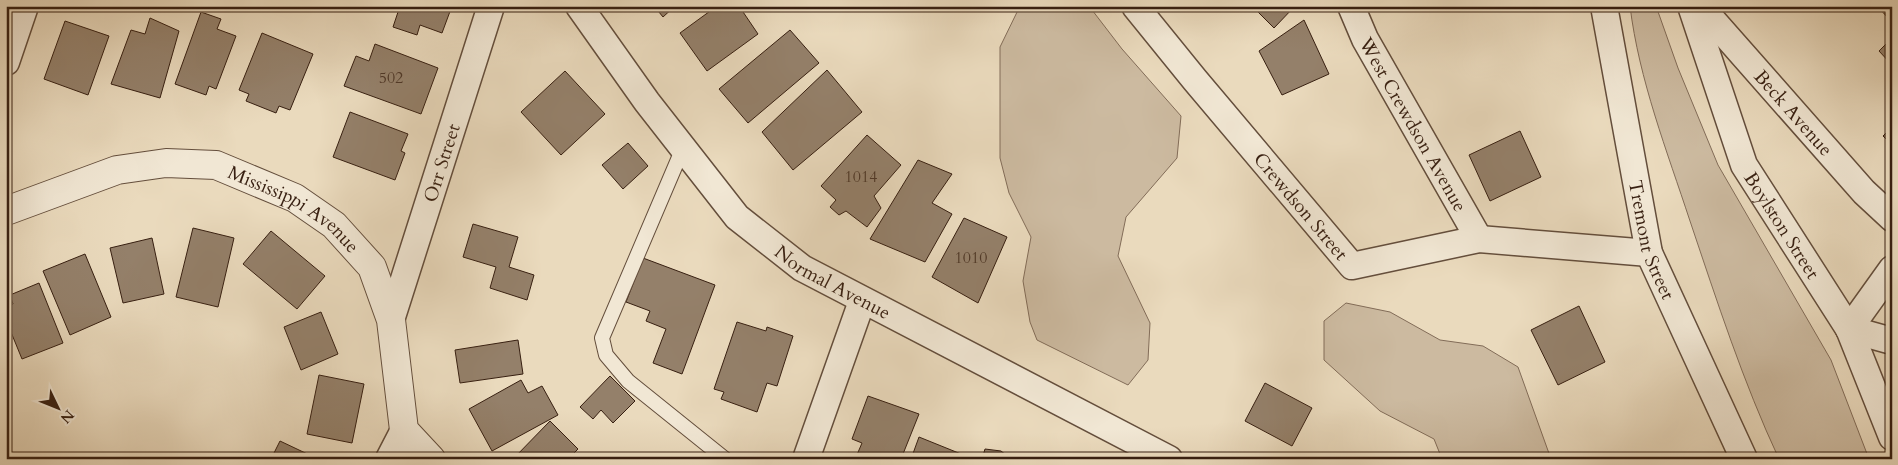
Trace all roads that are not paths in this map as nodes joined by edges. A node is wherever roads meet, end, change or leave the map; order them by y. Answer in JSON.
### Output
{"nodes":[{"id":1,"x":25,"y":6,"type":"edge"},
{"id":2,"x":491,"y":6,"type":"edge"},
{"id":3,"x":579,"y":6,"type":"edge"},
{"id":4,"x":1135,"y":6,"type":"edge"},
{"id":5,"x":1351,"y":6,"type":"edge"},
{"id":6,"x":1604,"y":6,"type":"edge"},
{"id":7,"x":1691,"y":6,"type":"edge"},
{"id":8,"x":1700,"y":6,"type":"edge"},
{"id":9,"x":6,"y":62,"type":"edge"},
{"id":10,"x":684,"y":148,"type":"junction"},
{"id":11,"x":6,"y":211,"type":"edge"},
{"id":12,"x":1892,"y":218,"type":"edge"},
{"id":13,"x":1479,"y":239,"type":"junction"},
{"id":14,"x":1649,"y":253,"type":"junction"},
{"id":15,"x":1892,"y":269,"type":"edge"},
{"id":16,"x":862,"y":300,"type":"junction"},
{"id":17,"x":391,"y":320,"type":"junction"},
{"id":18,"x":1849,"y":329,"type":"junction"},
{"id":19,"x":1892,"y":341,"type":"edge"},
{"id":20,"x":404,"y":430,"type":"junction"},
{"id":21,"x":1892,"y":437,"type":"edge"},
{"id":22,"x":389,"y":459,"type":"edge"},
{"id":23,"x":431,"y":459,"type":"edge"},
{"id":24,"x":725,"y":459,"type":"edge"},
{"id":25,"x":806,"y":459,"type":"edge"},
{"id":26,"x":1169,"y":459,"type":"edge"},
{"id":27,"x":1744,"y":459,"type":"edge"}],
"edges":[{"from":1,"to":9,"type":"street"},
{"from":2,"to":17,"type":"street","name":"Orr Street"},
{"from":3,"to":10,"type":"street","name":"Normal Avenue"},
{"from":4,"to":13,"type":"street","name":"Crewdson Street"},
{"from":5,"to":13,"type":"street","name":"West Crewdson Avenue"},
{"from":6,"to":14,"type":"street","name":"Tremont Street"},
{"from":7,"to":18,"type":"street","name":"Boylston Street"},
{"from":8,"to":12,"type":"street","name":"Beck Avenue"},
{"from":10,"to":16,"type":"street","name":"Normal Avenue"},
{"from":10,"to":24,"type":"lane"},
{"from":11,"to":17,"type":"street","name":"Mississippi Avenue"},
{"from":13,"to":14,"type":"street","name":"Crewdson Street"},
{"from":14,"to":27,"type":"street","name":"Tremont Street"},
{"from":15,"to":18,"type":"street"},
{"from":16,"to":25,"type":"street"},
{"from":16,"to":26,"type":"street","name":"Normal Avenue"},
{"from":17,"to":20,"type":"street","name":"Mississippi Avenue"},
{"from":18,"to":19,"type":"street"},
{"from":18,"to":21,"type":"street","name":"Boylston Street"},
{"from":20,"to":22,"type":"street"},
{"from":20,"to":23,"type":"street"}]}
